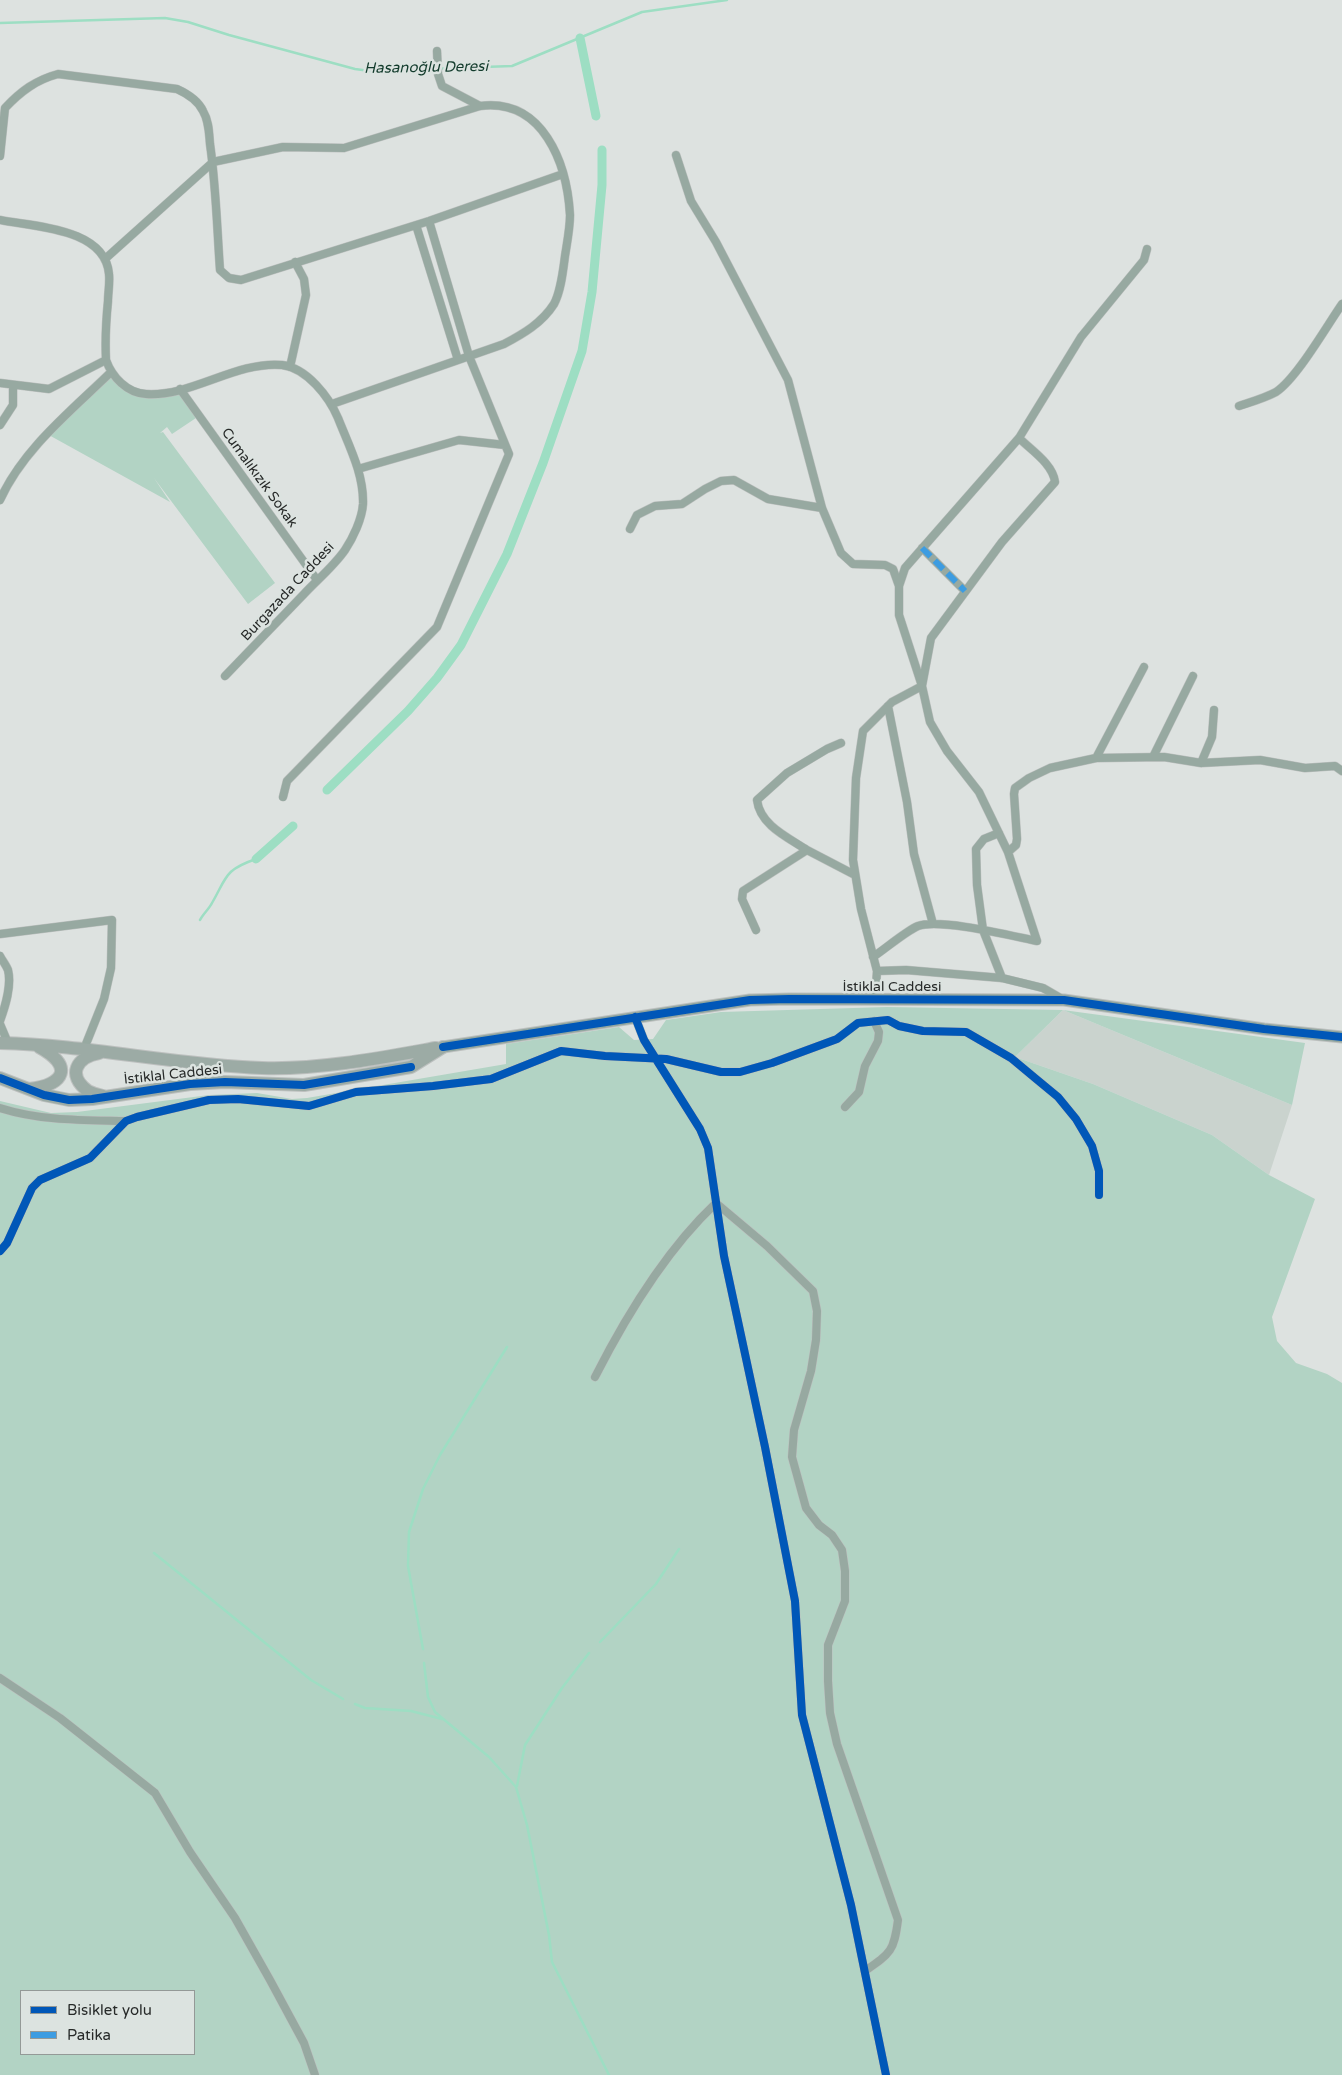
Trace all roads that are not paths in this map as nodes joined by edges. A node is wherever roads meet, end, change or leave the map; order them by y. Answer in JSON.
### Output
{"nodes":[{"id":1,"x":437,"y":51,"type":"dead end"},
{"id":2,"x":2,"y":106,"type":"edge"},
{"id":3,"x":480,"y":106,"type":"junction"},
{"id":4,"x":676,"y":155,"type":"dead end"},
{"id":5,"x":0,"y":156,"type":"edge"},
{"id":6,"x":213,"y":162,"type":"junction"},
{"id":7,"x":563,"y":174,"type":"junction"},
{"id":8,"x":0,"y":220,"type":"edge"},
{"id":9,"x":429,"y":221,"type":"junction"},
{"id":10,"x":416,"y":225,"type":"junction"},
{"id":11,"x":1147,"y":249,"type":"dead end"},
{"id":12,"x":105,"y":259,"type":"junction"},
{"id":13,"x":295,"y":262,"type":"junction"},
{"id":14,"x":1342,"y":304,"type":"edge"},
{"id":15,"x":469,"y":356,"type":"junction"},
{"id":16,"x":106,"y":360,"type":"junction"},
{"id":17,"x":458,"y":360,"type":"junction"},
{"id":18,"x":290,"y":367,"type":"junction"},
{"id":19,"x":110,"y":373,"type":"junction"},
{"id":20,"x":0,"y":384,"type":"edge"},
{"id":21,"x":13,"y":385,"type":"junction"},
{"id":22,"x":180,"y":390,"type":"junction"},
{"id":23,"x":332,"y":404,"type":"junction"},
{"id":24,"x":1239,"y":406,"type":"dead end"},
{"id":25,"x":0,"y":425,"type":"edge"},
{"id":26,"x":1019,"y":438,"type":"junction"},
{"id":27,"x":505,"y":445,"type":"junction"},
{"id":28,"x":358,"y":469,"type":"junction"},
{"id":29,"x":0,"y":500,"type":"edge"},
{"id":30,"x":822,"y":508,"type":"junction"},
{"id":31,"x":630,"y":529,"type":"dead end"},
{"id":32,"x":922,"y":548,"type":"junction"},
{"id":33,"x":317,"y":580,"type":"junction"},
{"id":34,"x":899,"y":586,"type":"junction"},
{"id":35,"x":965,"y":591,"type":"junction"},
{"id":36,"x":1144,"y":667,"type":"dead end"},
{"id":37,"x":225,"y":676,"type":"dead end"},
{"id":38,"x":1193,"y":676,"type":"dead end"},
{"id":39,"x":922,"y":686,"type":"junction"},
{"id":40,"x":888,"y":706,"type":"junction"},
{"id":41,"x":1214,"y":710,"type":"dead end"},
{"id":42,"x":841,"y":743,"type":"dead end"},
{"id":43,"x":1153,"y":757,"type":"junction"},
{"id":44,"x":1096,"y":758,"type":"junction"},
{"id":45,"x":1201,"y":763,"type":"junction"},
{"id":46,"x":1342,"y":771,"type":"edge"},
{"id":47,"x":283,"y":797,"type":"dead end"},
{"id":48,"x":999,"y":833,"type":"junction"},
{"id":49,"x":806,"y":850,"type":"junction"},
{"id":50,"x":1008,"y":852,"type":"junction"},
{"id":51,"x":855,"y":875,"type":"junction"},
{"id":52,"x":933,"y":924,"type":"junction"},
{"id":53,"x":756,"y":930,"type":"dead end"},
{"id":54,"x":983,"y":930,"type":"junction"},
{"id":55,"x":0,"y":934,"type":"edge"},
{"id":56,"x":0,"y":956,"type":"edge"},
{"id":57,"x":873,"y":957,"type":"junction"},
{"id":58,"x":877,"y":971,"type":"junction"},
{"id":59,"x":1002,"y":978,"type":"junction"},
{"id":60,"x":875,"y":1000,"type":"junction"},
{"id":61,"x":1064,"y":1000,"type":"junction"},
{"id":62,"x":635,"y":1017,"type":"junction"},
{"id":63,"x":874,"y":1021,"type":"junction"},
{"id":64,"x":0,"y":1023,"type":"edge"},
{"id":65,"x":1342,"y":1037,"type":"edge"},
{"id":66,"x":4,"y":1043,"type":"edge"},
{"id":67,"x":35,"y":1045,"type":"junction"},
{"id":68,"x":443,"y":1047,"type":"junction"},
{"id":69,"x":84,"y":1049,"type":"junction"},
{"id":70,"x":107,"y":1051,"type":"junction"},
{"id":71,"x":656,"y":1059,"type":"junction"},
{"id":72,"x":0,"y":1078,"type":"edge"},
{"id":73,"x":29,"y":1089,"type":"junction"},
{"id":74,"x":104,"y":1096,"type":"junction"},
{"id":75,"x":845,"y":1107,"type":"dead end"},
{"id":76,"x":0,"y":1108,"type":"edge"},
{"id":77,"x":126,"y":1121,"type":"junction"},
{"id":78,"x":1099,"y":1195,"type":"dead end"},
{"id":79,"x":716,"y":1203,"type":"junction"},
{"id":80,"x":0,"y":1251,"type":"edge"},
{"id":81,"x":595,"y":1377,"type":"dead end"},
{"id":82,"x":0,"y":1678,"type":"edge"},
{"id":83,"x":865,"y":1971,"type":"junction"},
{"id":84,"x":316,"y":2075,"type":"edge"},
{"id":85,"x":886,"y":2075,"type":"edge"}],
"edges":[{"from":1,"to":3,"type":"street"},
{"from":2,"to":5,"type":"street"},
{"from":2,"to":6,"type":"street"},
{"from":3,"to":6,"type":"street"},
{"from":3,"to":7,"type":"street"},
{"from":4,"to":30,"type":"street"},
{"from":6,"to":12,"type":"street"},
{"from":6,"to":13,"type":"street"},
{"from":7,"to":9,"type":"street"},
{"from":7,"to":15,"type":"street"},
{"from":8,"to":12,"type":"street"},
{"from":9,"to":10,"type":"street"},
{"from":9,"to":15,"type":"street"},
{"from":10,"to":13,"type":"street"},
{"from":10,"to":17,"type":"street"},
{"from":11,"to":26,"type":"street"},
{"from":12,"to":16,"type":"street"},
{"from":13,"to":18,"type":"street"},
{"from":14,"to":24,"type":"street"},
{"from":15,"to":17,"type":"street"},
{"from":15,"to":27,"type":"street"},
{"from":16,"to":19,"type":"street"},
{"from":16,"to":21,"type":"street"},
{"from":17,"to":23,"type":"street"},
{"from":18,"to":22,"type":"street"},
{"from":18,"to":23,"type":"street","name":"Burgazada Caddesi"},
{"from":19,"to":22,"type":"street"},
{"from":19,"to":29,"type":"street"},
{"from":20,"to":21,"type":"street"},
{"from":21,"to":25,"type":"street"},
{"from":22,"to":33,"type":"street","name":"Cumalıkızık Sokak"},
{"from":23,"to":28,"type":"street","name":"Burgazada Caddesi"},
{"from":26,"to":32,"type":"street"},
{"from":26,"to":35,"type":"street"},
{"from":27,"to":28,"type":"street"},
{"from":27,"to":47,"type":"street"},
{"from":28,"to":33,"type":"street","name":"Burgazada Caddesi"},
{"from":30,"to":31,"type":"street"},
{"from":30,"to":34,"type":"street"},
{"from":32,"to":34,"type":"street"},
{"from":32,"to":35,"type":"street"},
{"from":33,"to":37,"type":"street","name":"Burgazada Caddesi"},
{"from":34,"to":39,"type":"street"},
{"from":35,"to":39,"type":"street"},
{"from":36,"to":44,"type":"street"},
{"from":38,"to":43,"type":"street"},
{"from":39,"to":40,"type":"street"},
{"from":39,"to":48,"type":"street"},
{"from":40,"to":51,"type":"street"},
{"from":40,"to":52,"type":"street"},
{"from":41,"to":45,"type":"street"},
{"from":42,"to":49,"type":"street"},
{"from":43,"to":44,"type":"street"},
{"from":43,"to":45,"type":"street"},
{"from":44,"to":50,"type":"street"},
{"from":45,"to":46,"type":"street"},
{"from":48,"to":50,"type":"street"},
{"from":48,"to":54,"type":"street"},
{"from":49,"to":51,"type":"street"},
{"from":49,"to":53,"type":"street"},
{"from":50,"to":54,"type":"street"},
{"from":51,"to":57,"type":"street"},
{"from":52,"to":54,"type":"street"},
{"from":52,"to":57,"type":"street"},
{"from":54,"to":59,"type":"street"},
{"from":55,"to":69,"type":"street"},
{"from":56,"to":64,"type":"street"},
{"from":57,"to":58,"type":"street"},
{"from":58,"to":59,"type":"street"},
{"from":58,"to":60,"type":"street"},
{"from":59,"to":61,"type":"street"},
{"from":60,"to":61,"type":"main road","name":"İstiklal Caddesi"},
{"from":60,"to":62,"type":"main road","name":"İstiklal Caddesi"},
{"from":61,"to":65,"type":"main road","name":"İstiklal Caddesi"},
{"from":62,"to":68,"type":"main road","name":"İstiklal Caddesi"},
{"from":62,"to":71,"type":"street"},
{"from":63,"to":71,"type":"street"},
{"from":63,"to":75,"type":"street"},
{"from":63,"to":78,"type":"street"},
{"from":64,"to":66,"type":"street"},
{"from":66,"to":67,"type":"main road","name":"İstiklal Caddesi"},
{"from":67,"to":69,"type":"main road","name":"İstiklal Caddesi"},
{"from":67,"to":73,"type":"main road"},
{"from":68,"to":70,"type":"main road","name":"İstiklal Caddesi"},
{"from":68,"to":74,"type":"main road","name":"İstiklal Caddesi"},
{"from":69,"to":70,"type":"main road","name":"İstiklal Caddesi"},
{"from":70,"to":74,"type":"main road"},
{"from":71,"to":77,"type":"street"},
{"from":71,"to":79,"type":"street"},
{"from":72,"to":73,"type":"main road","name":"İstiklal Caddesi"},
{"from":73,"to":74,"type":"main road","name":"İstiklal Caddesi"},
{"from":76,"to":77,"type":"street"},
{"from":77,"to":80,"type":"street"},
{"from":79,"to":81,"type":"street"},
{"from":79,"to":83,"type":"street"},
{"from":79,"to":83,"type":"street"},
{"from":82,"to":84,"type":"street"},
{"from":83,"to":85,"type":"street"}]}
